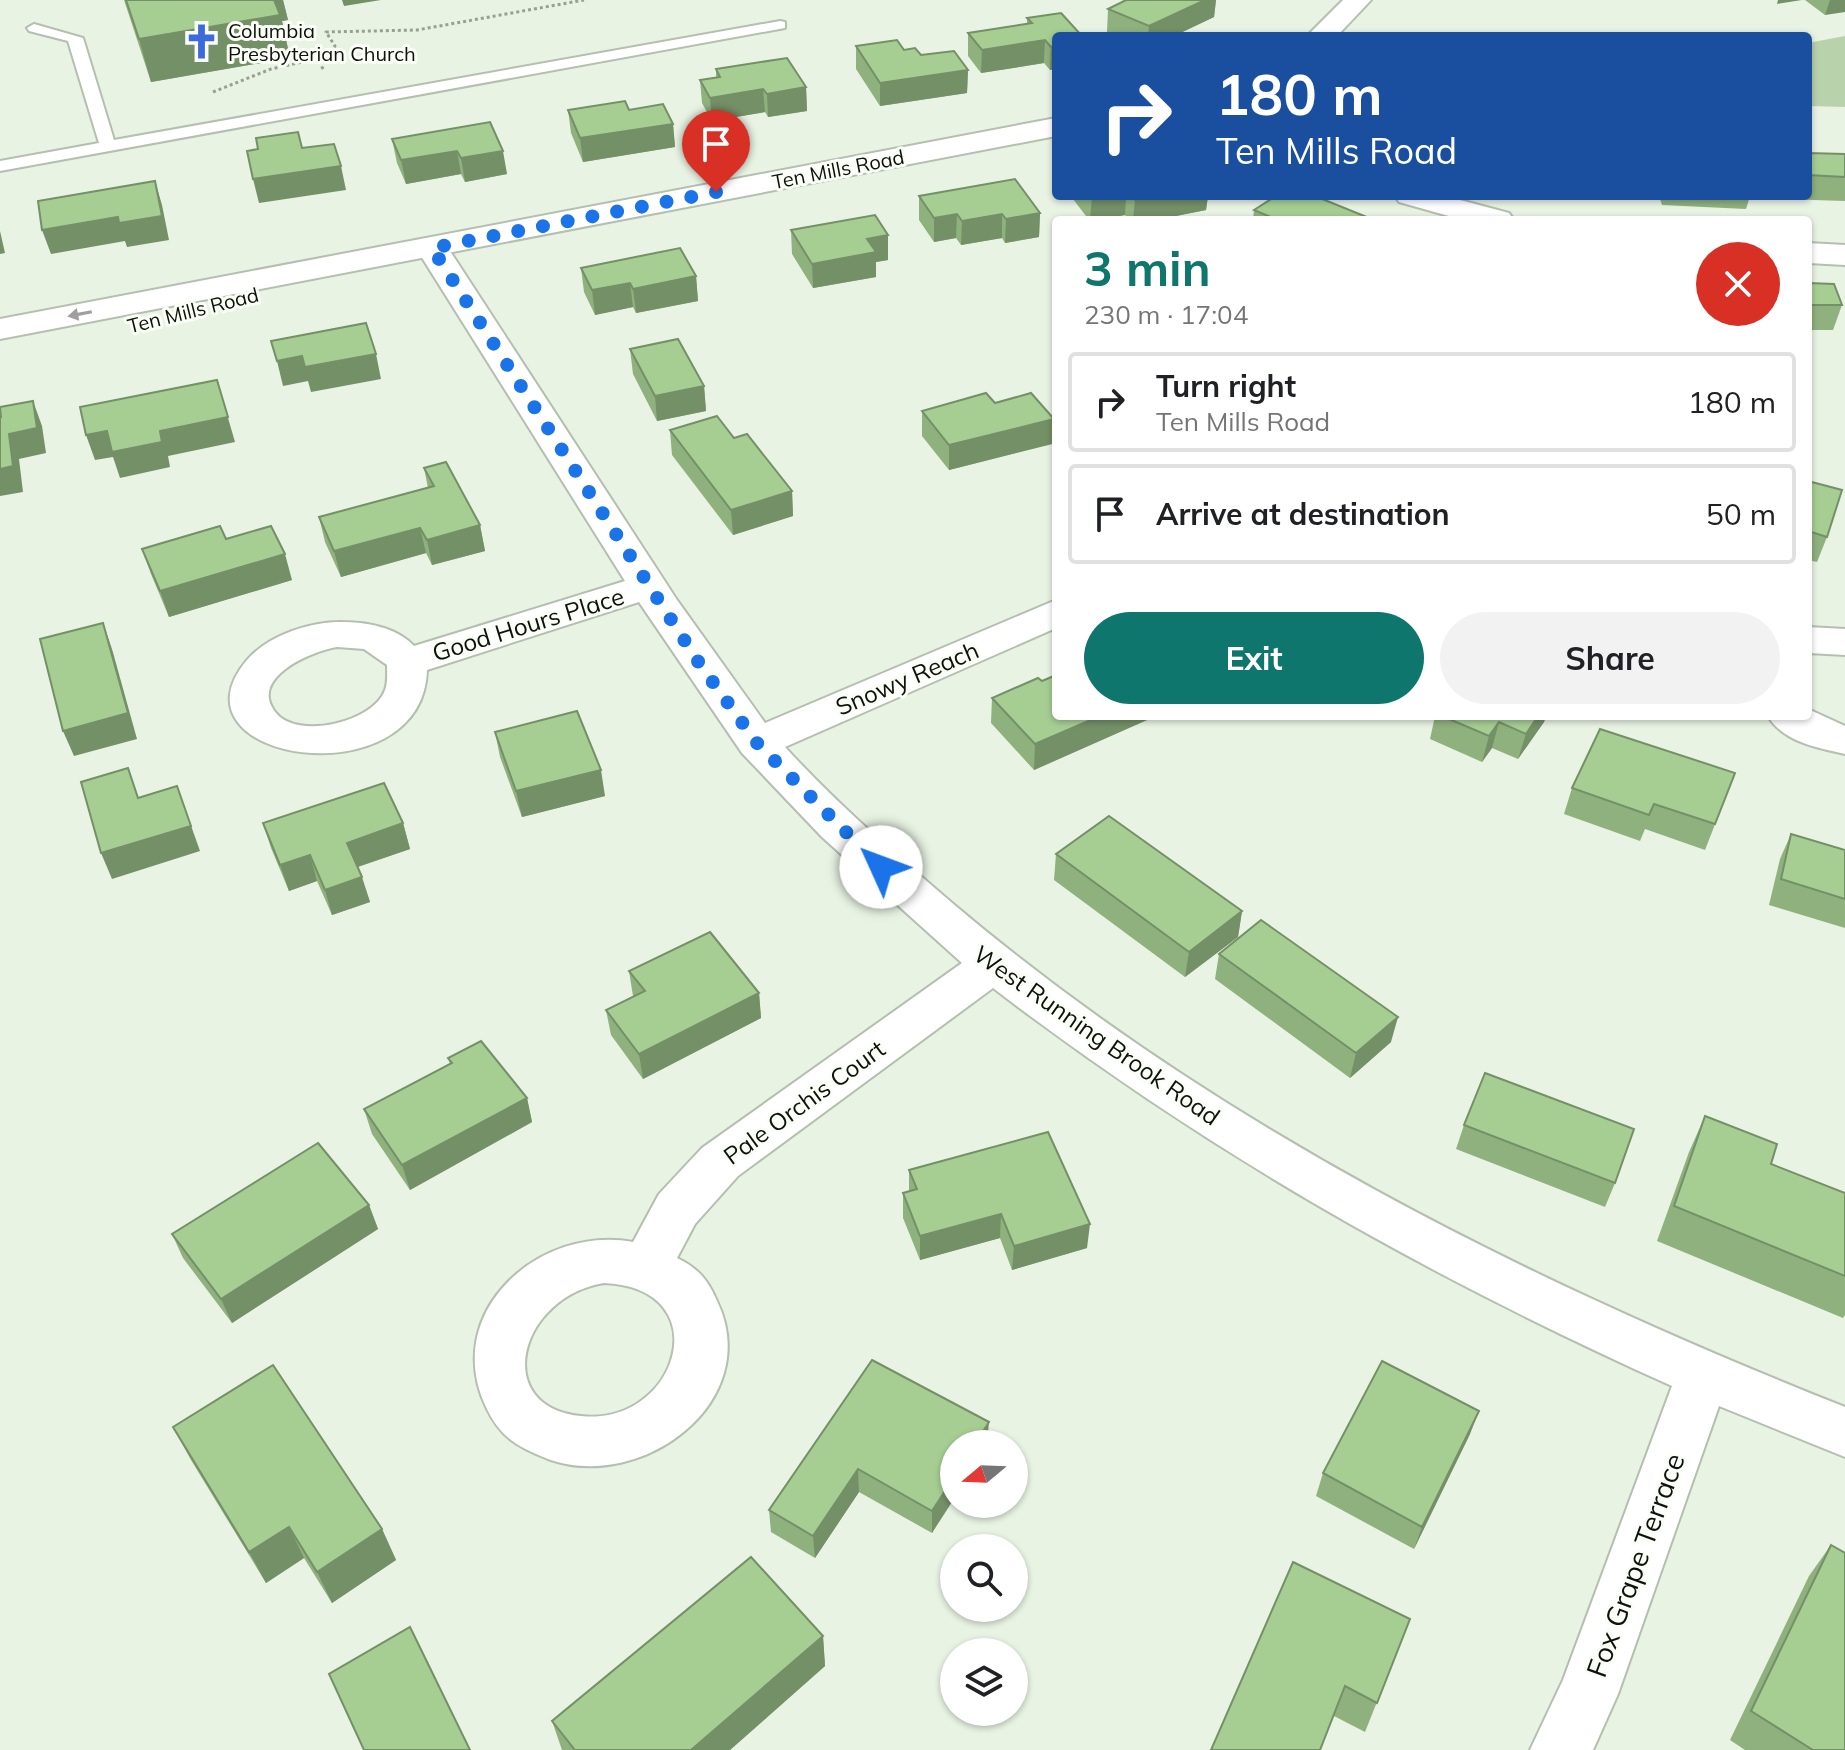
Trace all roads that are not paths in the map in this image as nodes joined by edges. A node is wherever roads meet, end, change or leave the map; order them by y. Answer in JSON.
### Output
{"nodes":[{"id":1,"x":1358,"y":0,"type":"edge"},
{"id":2,"x":780,"y":25,"type":"dead end"},
{"id":3,"x":34,"y":28,"type":"dead end"},
{"id":4,"x":1325,"y":32,"type":"edge"},
{"id":5,"x":1052,"y":128,"type":"edge"},
{"id":6,"x":108,"y":146,"type":"junction"},
{"id":7,"x":0,"y":166,"type":"edge"},
{"id":8,"x":1425,"y":200,"type":"edge"},
{"id":9,"x":1483,"y":216,"type":"edge"},
{"id":10,"x":432,"y":248,"type":"junction"},
{"id":11,"x":1812,"y":253,"type":"edge"},
{"id":12,"x":1845,"y":255,"type":"edge"},
{"id":13,"x":0,"y":329,"type":"edge"},
{"id":14,"x":0,"y":360,"type":"edge"},
{"id":15,"x":649,"y":586,"type":"junction"},
{"id":16,"x":1052,"y":615,"type":"edge"},
{"id":17,"x":1812,"y":640,"type":"edge"},
{"id":18,"x":1845,"y":642,"type":"edge"},
{"id":19,"x":407,"y":662,"type":"dead end"},
{"id":20,"x":1795,"y":720,"type":"edge"},
{"id":21,"x":1845,"y":740,"type":"edge"},
{"id":22,"x":757,"y":743,"type":"junction"},
{"id":23,"x":992,"y":965,"type":"junction"},
{"id":24,"x":646,"y":1267,"type":"dead end"},
{"id":25,"x":1702,"y":1377,"type":"junction"},
{"id":26,"x":1845,"y":1432,"type":"edge"},
{"id":27,"x":1561,"y":1750,"type":"edge"}],
"edges":[{"from":1,"to":4,"type":"street"},
{"from":2,"to":6,"type":"lane"},
{"from":3,"to":6,"type":"lane"},
{"from":5,"to":10,"type":"street","name":"Ten Mills Road"},
{"from":6,"to":7,"type":"lane"},
{"from":8,"to":9,"type":"street"},
{"from":10,"to":13,"type":"street","name":"Ten Mills Road","one_way":true},
{"from":10,"to":14,"type":"street","name":"Ten Mills Road"},
{"from":10,"to":15,"type":"street","name":"West Running Brook Road"},
{"from":11,"to":12,"type":"street"},
{"from":15,"to":19,"type":"street","name":"Good Hours Place"},
{"from":15,"to":22,"type":"street","name":"West Running Brook Road"},
{"from":16,"to":22,"type":"street","name":"Snowy Reach"},
{"from":17,"to":18,"type":"street"},
{"from":20,"to":21,"type":"street"},
{"from":22,"to":23,"type":"street","name":"West Running Brook Road"},
{"from":23,"to":24,"type":"street","name":"Pale Orchis Court"},
{"from":23,"to":25,"type":"street","name":"West Running Brook Road"},
{"from":25,"to":26,"type":"street","name":"West Running Brook Road"},
{"from":25,"to":27,"type":"street","name":"Fox Grape Terrace"}]}
